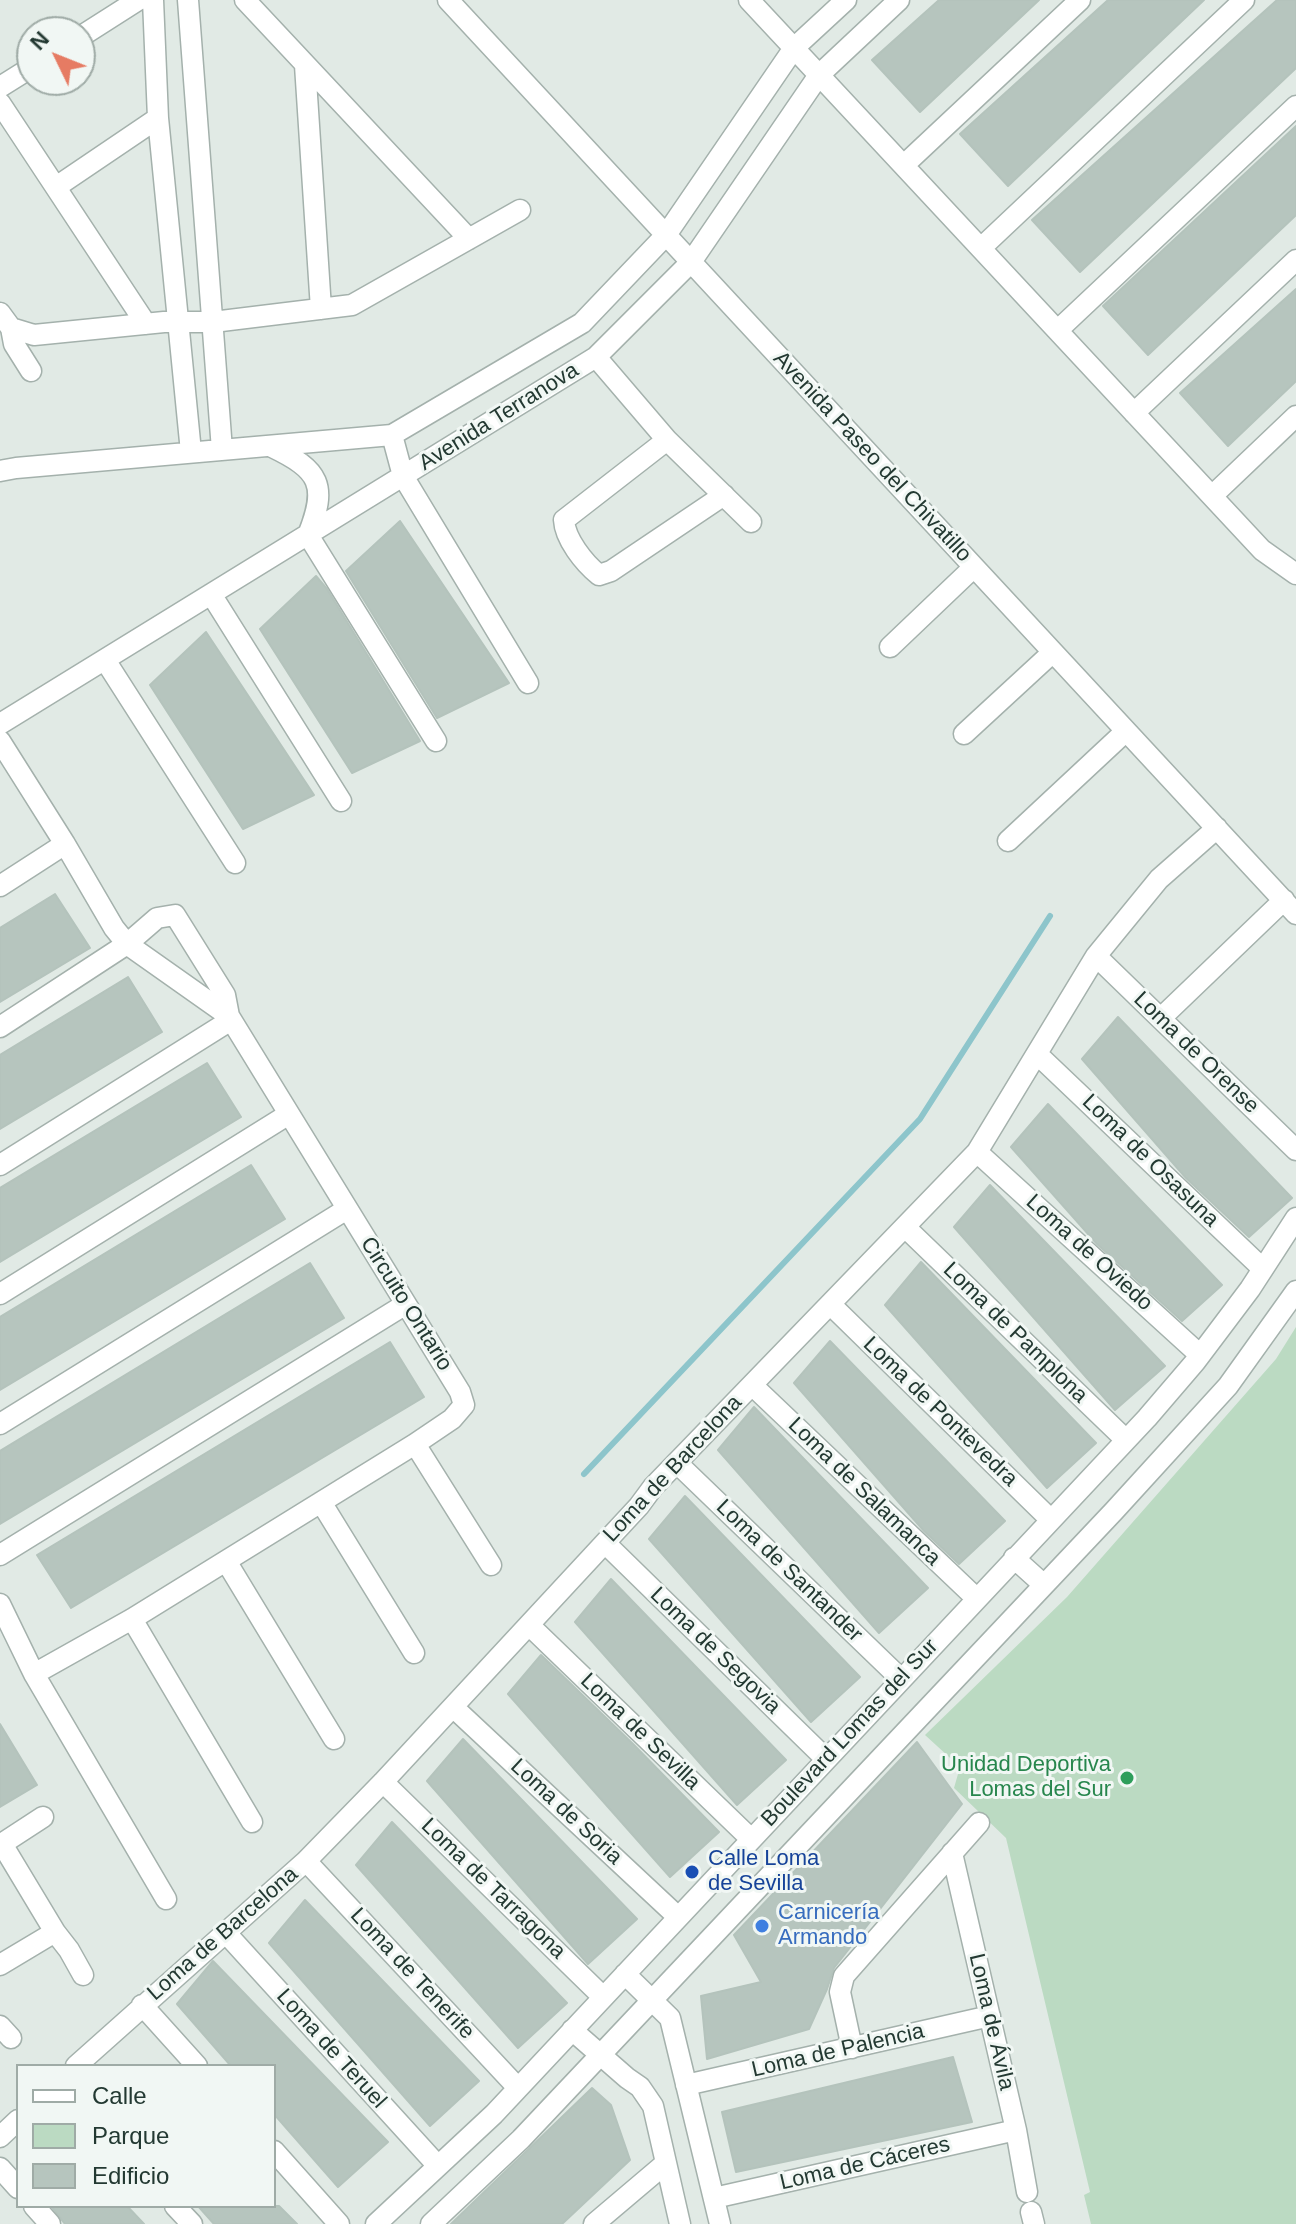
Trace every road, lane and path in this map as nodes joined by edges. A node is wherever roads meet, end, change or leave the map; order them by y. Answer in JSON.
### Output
{"nodes":[{"id":1,"x":138,"y":0,"type":"edge"},
{"id":2,"x":153,"y":0,"type":"edge"},
{"id":3,"x":188,"y":0,"type":"edge"},
{"id":4,"x":245,"y":0,"type":"edge"},
{"id":5,"x":448,"y":0,"type":"edge"},
{"id":6,"x":749,"y":0,"type":"edge"},
{"id":7,"x":846,"y":0,"type":"edge"},
{"id":8,"x":899,"y":0,"type":"edge"},
{"id":9,"x":1080,"y":0,"type":"edge"},
{"id":10,"x":1244,"y":0,"type":"edge"},
{"id":11,"x":96,"y":27,"type":"edge"},
{"id":12,"x":794,"y":48,"type":"junction"},
{"id":13,"x":305,"y":65,"type":"junction"},
{"id":14,"x":819,"y":75,"type":"junction"},
{"id":15,"x":0,"y":103,"type":"edge"},
{"id":16,"x":1296,"y":106,"type":"edge"},
{"id":17,"x":158,"y":118,"type":"junction"},
{"id":18,"x":904,"y":165,"type":"junction"},
{"id":19,"x":56,"y":187,"type":"junction"},
{"id":20,"x":520,"y":210,"type":"dead end"},
{"id":21,"x":666,"y":235,"type":"junction"},
{"id":22,"x":469,"y":239,"type":"junction"},
{"id":23,"x":981,"y":248,"type":"junction"},
{"id":24,"x":1296,"y":260,"type":"edge"},
{"id":25,"x":691,"y":262,"type":"junction"},
{"id":26,"x":321,"y":309,"type":"junction"},
{"id":27,"x":6,"y":321,"type":"edge"},
{"id":28,"x":178,"y":322,"type":"junction"},
{"id":29,"x":213,"y":322,"type":"junction"},
{"id":30,"x":146,"y":324,"type":"junction"},
{"id":31,"x":1058,"y":330,"type":"junction"},
{"id":32,"x":596,"y":357,"type":"junction"},
{"id":33,"x":31,"y":371,"type":"dead end"},
{"id":34,"x":1134,"y":413,"type":"junction"},
{"id":35,"x":1296,"y":416,"type":"edge"},
{"id":36,"x":392,"y":435,"type":"junction"},
{"id":37,"x":667,"y":440,"type":"junction"},
{"id":38,"x":269,"y":446,"type":"junction"},
{"id":39,"x":222,"y":450,"type":"junction"},
{"id":40,"x":191,"y":452,"type":"junction"},
{"id":41,"x":0,"y":471,"type":"edge"},
{"id":42,"x":403,"y":476,"type":"junction"},
{"id":43,"x":724,"y":495,"type":"junction"},
{"id":44,"x":1212,"y":496,"type":"junction"},
{"id":45,"x":751,"y":522,"type":"dead end"},
{"id":46,"x":308,"y":535,"type":"junction"},
{"id":47,"x":974,"y":567,"type":"junction"},
{"id":48,"x":1296,"y":574,"type":"edge"},
{"id":49,"x":211,"y":594,"type":"junction"},
{"id":50,"x":890,"y":647,"type":"dead end"},
{"id":51,"x":1053,"y":652,"type":"junction"},
{"id":52,"x":105,"y":660,"type":"junction"},
{"id":53,"x":528,"y":683,"type":"dead end"},
{"id":54,"x":0,"y":724,"type":"edge"},
{"id":55,"x":1126,"y":731,"type":"junction"},
{"id":56,"x":964,"y":734,"type":"dead end"},
{"id":57,"x":0,"y":741,"type":"edge"},
{"id":58,"x":436,"y":741,"type":"dead end"},
{"id":59,"x":341,"y":801,"type":"dead end"},
{"id":60,"x":1217,"y":828,"type":"junction"},
{"id":61,"x":1008,"y":841,"type":"dead end"},
{"id":62,"x":65,"y":844,"type":"junction"},
{"id":63,"x":235,"y":863,"type":"dead end"},
{"id":64,"x":0,"y":886,"type":"edge"},
{"id":65,"x":1290,"y":907,"type":"edge"},
{"id":66,"x":127,"y":944,"type":"junction"},
{"id":67,"x":1096,"y":956,"type":"junction"},
{"id":68,"x":230,"y":1018,"type":"junction"},
{"id":69,"x":1161,"y":1018,"type":"junction"},
{"id":70,"x":0,"y":1027,"type":"edge"},
{"id":71,"x":1037,"y":1054,"type":"junction"},
{"id":72,"x":289,"y":1114,"type":"junction"},
{"id":73,"x":1296,"y":1150,"type":"edge"},
{"id":74,"x":977,"y":1152,"type":"junction"},
{"id":75,"x":0,"y":1165,"type":"edge"},
{"id":76,"x":347,"y":1209,"type":"junction"},
{"id":77,"x":1296,"y":1218,"type":"edge"},
{"id":78,"x":905,"y":1227,"type":"junction"},
{"id":79,"x":1263,"y":1269,"type":"junction"},
{"id":80,"x":1296,"y":1291,"type":"edge"},
{"id":81,"x":0,"y":1294,"type":"edge"},
{"id":82,"x":406,"y":1304,"type":"junction"},
{"id":83,"x":830,"y":1304,"type":"junction"},
{"id":84,"x":1200,"y":1355,"type":"junction"},
{"id":85,"x":752,"y":1385,"type":"junction"},
{"id":86,"x":0,"y":1424,"type":"edge"},
{"id":87,"x":1126,"y":1440,"type":"junction"},
{"id":88,"x":415,"y":1444,"type":"junction"},
{"id":89,"x":677,"y":1463,"type":"junction"},
{"id":90,"x":321,"y":1502,"type":"junction"},
{"id":91,"x":1050,"y":1519,"type":"junction"},
{"id":92,"x":605,"y":1543,"type":"junction"},
{"id":93,"x":0,"y":1555,"type":"edge"},
{"id":94,"x":1014,"y":1558,"type":"junction"},
{"id":95,"x":226,"y":1561,"type":"junction"},
{"id":96,"x":491,"y":1565,"type":"dead end"},
{"id":97,"x":1044,"y":1585,"type":"junction"},
{"id":98,"x":976,"y":1598,"type":"junction"},
{"id":99,"x":0,"y":1604,"type":"edge"},
{"id":100,"x":132,"y":1619,"type":"junction"},
{"id":101,"x":529,"y":1625,"type":"junction"},
{"id":102,"x":414,"y":1653,"type":"dead end"},
{"id":103,"x":34,"y":1674,"type":"junction"},
{"id":104,"x":901,"y":1679,"type":"junction"},
{"id":105,"x":453,"y":1707,"type":"junction"},
{"id":106,"x":334,"y":1739,"type":"dead end"},
{"id":107,"x":826,"y":1759,"type":"junction"},
{"id":108,"x":383,"y":1782,"type":"junction"},
{"id":109,"x":43,"y":1817,"type":"dead end"},
{"id":110,"x":252,"y":1822,"type":"dead end"},
{"id":111,"x":979,"y":1823,"type":"dead end"},
{"id":112,"x":751,"y":1839,"type":"junction"},
{"id":113,"x":1,"y":1844,"type":"edge"},
{"id":114,"x":952,"y":1853,"type":"junction"},
{"id":115,"x":306,"y":1861,"type":"junction"},
{"id":116,"x":166,"y":1899,"type":"dead end"},
{"id":117,"x":678,"y":1917,"type":"junction"},
{"id":118,"x":55,"y":1932,"type":"junction"},
{"id":119,"x":225,"y":1932,"type":"junction"},
{"id":120,"x":0,"y":1965,"type":"edge"},
{"id":121,"x":625,"y":1974,"type":"junction"},
{"id":122,"x":83,"y":1975,"type":"dead end"},
{"id":123,"x":603,"y":1997,"type":"junction"},
{"id":124,"x":653,"y":2000,"type":"junction"},
{"id":125,"x":142,"y":2005,"type":"junction"},
{"id":126,"x":990,"y":2016,"type":"junction"},
{"id":127,"x":572,"y":2030,"type":"junction"},
{"id":128,"x":852,"y":2048,"type":"junction"},
{"id":129,"x":601,"y":2055,"type":"junction"},
{"id":130,"x":78,"y":2064,"type":"edge"},
{"id":131,"x":195,"y":2064,"type":"edge"},
{"id":132,"x":686,"y":2085,"type":"junction"},
{"id":133,"x":518,"y":2088,"type":"junction"},
{"id":134,"x":16,"y":2122,"type":"edge"},
{"id":135,"x":1016,"y":2130,"type":"junction"},
{"id":136,"x":0,"y":2137,"type":"edge"},
{"id":137,"x":276,"y":2153,"type":"edge"},
{"id":138,"x":666,"y":2163,"type":"junction"},
{"id":139,"x":438,"y":2166,"type":"junction"},
{"id":140,"x":0,"y":2168,"type":"edge"},
{"id":141,"x":16,"y":2186,"type":"edge"},
{"id":142,"x":714,"y":2198,"type":"junction"},
{"id":143,"x":36,"y":2208,"type":"edge"},
{"id":144,"x":177,"y":2208,"type":"edge"},
{"id":145,"x":1031,"y":2209,"type":"edge"},
{"id":146,"x":50,"y":2224,"type":"edge"},
{"id":147,"x":192,"y":2224,"type":"edge"},
{"id":148,"x":339,"y":2224,"type":"edge"},
{"id":149,"x":376,"y":2224,"type":"edge"},
{"id":150,"x":431,"y":2224,"type":"edge"},
{"id":151,"x":594,"y":2224,"type":"edge"},
{"id":152,"x":680,"y":2224,"type":"edge"},
{"id":153,"x":720,"y":2224,"type":"edge"}],
"edges":[{"from":1,"to":11,"type":"street"},
{"from":2,"to":17,"type":"street"},
{"from":3,"to":29,"type":"street"},
{"from":4,"to":13,"type":"street"},
{"from":5,"to":21,"type":"street","name":"Avenida Paseo del Chivatillo"},
{"from":6,"to":12,"type":"street"},
{"from":7,"to":12,"type":"street","name":"Avenida Terranova"},
{"from":8,"to":14,"type":"street","name":"Avenida Terranova"},
{"from":9,"to":18,"type":"street"},
{"from":10,"to":23,"type":"street"},
{"from":12,"to":14,"type":"street"},
{"from":12,"to":21,"type":"street","name":"Avenida Terranova"},
{"from":13,"to":22,"type":"street"},
{"from":13,"to":26,"type":"street"},
{"from":14,"to":18,"type":"street"},
{"from":14,"to":25,"type":"street","name":"Avenida Terranova"},
{"from":15,"to":19,"type":"street"},
{"from":16,"to":31,"type":"street"},
{"from":17,"to":19,"type":"street"},
{"from":17,"to":28,"type":"street"},
{"from":18,"to":23,"type":"street"},
{"from":19,"to":30,"type":"street"},
{"from":20,"to":22,"type":"street"},
{"from":21,"to":25,"type":"street","name":"Avenida Paseo del Chivatillo"},
{"from":21,"to":36,"type":"street","name":"Avenida Terranova"},
{"from":22,"to":26,"type":"street"},
{"from":23,"to":31,"type":"street"},
{"from":24,"to":34,"type":"street"},
{"from":25,"to":32,"type":"street","name":"Avenida Terranova"},
{"from":25,"to":47,"type":"street","name":"Avenida Paseo del Chivatillo"},
{"from":26,"to":29,"type":"street"},
{"from":27,"to":30,"type":"street"},
{"from":27,"to":33,"type":"street"},
{"from":28,"to":29,"type":"street"},
{"from":28,"to":30,"type":"street"},
{"from":28,"to":40,"type":"street"},
{"from":29,"to":39,"type":"street"},
{"from":31,"to":34,"type":"street"},
{"from":32,"to":37,"type":"street"},
{"from":32,"to":42,"type":"street","name":"Avenida Terranova"},
{"from":34,"to":44,"type":"street"},
{"from":35,"to":44,"type":"street"},
{"from":36,"to":38,"type":"street","name":"Avenida Terranova"},
{"from":36,"to":42,"type":"street"},
{"from":37,"to":43,"type":"street"},
{"from":37,"to":43,"type":"street"},
{"from":38,"to":39,"type":"street","name":"Avenida Terranova"},
{"from":38,"to":46,"type":"street"},
{"from":39,"to":40,"type":"street","name":"Avenida Terranova"},
{"from":40,"to":41,"type":"street","name":"Avenida Terranova"},
{"from":42,"to":46,"type":"street","name":"Avenida Terranova"},
{"from":42,"to":53,"type":"street"},
{"from":43,"to":45,"type":"street"},
{"from":44,"to":48,"type":"street"},
{"from":46,"to":49,"type":"street","name":"Avenida Terranova"},
{"from":46,"to":58,"type":"street"},
{"from":47,"to":50,"type":"street"},
{"from":47,"to":51,"type":"street","name":"Avenida Paseo del Chivatillo"},
{"from":49,"to":52,"type":"street","name":"Avenida Terranova"},
{"from":49,"to":59,"type":"street"},
{"from":51,"to":55,"type":"street","name":"Avenida Paseo del Chivatillo"},
{"from":51,"to":56,"type":"street"},
{"from":52,"to":54,"type":"street","name":"Avenida Terranova"},
{"from":52,"to":63,"type":"street"},
{"from":55,"to":60,"type":"street","name":"Avenida Paseo del Chivatillo"},
{"from":55,"to":61,"type":"street"},
{"from":57,"to":62,"type":"street","name":"Circuito Ontario"},
{"from":60,"to":65,"type":"street","name":"Avenida Paseo del Chivatillo"},
{"from":60,"to":67,"type":"street","name":"Loma de Barcelona"},
{"from":62,"to":64,"type":"street"},
{"from":62,"to":66,"type":"street","name":"Circuito Ontario"},
{"from":65,"to":69,"type":"street"},
{"from":66,"to":68,"type":"street","name":"Circuito Ontario"},
{"from":66,"to":68,"type":"street"},
{"from":66,"to":70,"type":"street"},
{"from":67,"to":69,"type":"street","name":"Loma de Orense"},
{"from":67,"to":71,"type":"street","name":"Loma de Barcelona"},
{"from":68,"to":72,"type":"street","name":"Circuito Ontario"},
{"from":68,"to":75,"type":"street"},
{"from":69,"to":73,"type":"street","name":"Loma de Orense"},
{"from":71,"to":74,"type":"street","name":"Loma de Barcelona"},
{"from":71,"to":79,"type":"street","name":"Loma de Osasuna"},
{"from":72,"to":76,"type":"street","name":"Circuito Ontario"},
{"from":72,"to":81,"type":"street"},
{"from":74,"to":78,"type":"street","name":"Loma de Barcelona"},
{"from":74,"to":84,"type":"street","name":"Loma de Oviedo"},
{"from":76,"to":82,"type":"street","name":"Circuito Ontario"},
{"from":76,"to":86,"type":"street"},
{"from":77,"to":79,"type":"street","name":"Boulevard Lomas del Sur"},
{"from":78,"to":83,"type":"street","name":"Loma de Barcelona"},
{"from":78,"to":87,"type":"street","name":"Loma de Pamplona"},
{"from":79,"to":84,"type":"street","name":"Boulevard Lomas del Sur"},
{"from":80,"to":97,"type":"street","name":"Boulevard Lomas del Sur"},
{"from":82,"to":88,"type":"street","name":"Circuito Ontario"},
{"from":82,"to":93,"type":"street"},
{"from":83,"to":85,"type":"street","name":"Loma de Barcelona"},
{"from":83,"to":91,"type":"street","name":"Loma de Pontevedra"},
{"from":84,"to":87,"type":"street","name":"Boulevard Lomas del Sur"},
{"from":85,"to":89,"type":"street","name":"Loma de Barcelona"},
{"from":85,"to":98,"type":"street","name":"Loma de Salamanca"},
{"from":87,"to":91,"type":"street","name":"Boulevard Lomas del Sur"},
{"from":88,"to":90,"type":"street","name":"Circuito Ontario"},
{"from":88,"to":96,"type":"street"},
{"from":89,"to":92,"type":"street","name":"Loma de Barcelona"},
{"from":89,"to":104,"type":"street","name":"Loma de Santander"},
{"from":90,"to":95,"type":"street","name":"Circuito Ontario"},
{"from":90,"to":102,"type":"street"},
{"from":91,"to":94,"type":"street","name":"Boulevard Lomas del Sur"},
{"from":92,"to":101,"type":"street","name":"Loma de Barcelona"},
{"from":92,"to":107,"type":"street","name":"Loma de Segovia"},
{"from":94,"to":97,"type":"street"},
{"from":94,"to":98,"type":"street","name":"Boulevard Lomas del Sur"},
{"from":95,"to":100,"type":"street","name":"Circuito Ontario"},
{"from":95,"to":106,"type":"street"},
{"from":97,"to":124,"type":"street","name":"Boulevard Lomas del Sur"},
{"from":98,"to":104,"type":"street","name":"Boulevard Lomas del Sur"},
{"from":99,"to":103,"type":"street"},
{"from":100,"to":103,"type":"street","name":"Circuito Ontario"},
{"from":100,"to":110,"type":"street"},
{"from":101,"to":105,"type":"street","name":"Loma de Barcelona"},
{"from":101,"to":112,"type":"street","name":"Loma de Sevilla"},
{"from":103,"to":116,"type":"street"},
{"from":104,"to":107,"type":"street","name":"Boulevard Lomas del Sur"},
{"from":105,"to":108,"type":"street","name":"Loma de Barcelona"},
{"from":105,"to":117,"type":"street","name":"Loma de Soria"},
{"from":107,"to":112,"type":"street","name":"Boulevard Lomas del Sur"},
{"from":108,"to":115,"type":"street","name":"Loma de Barcelona"},
{"from":108,"to":123,"type":"street","name":"Loma de Tarragona"},
{"from":109,"to":113,"type":"street"},
{"from":111,"to":114,"type":"street"},
{"from":112,"to":117,"type":"street","name":"Boulevard Lomas del Sur"},
{"from":113,"to":118,"type":"street"},
{"from":114,"to":126,"type":"street","name":"Loma de Ávila"},
{"from":114,"to":128,"type":"street"},
{"from":115,"to":119,"type":"street","name":"Loma de Barcelona"},
{"from":115,"to":133,"type":"street","name":"Loma de Tenerife"},
{"from":117,"to":121,"type":"street","name":"Boulevard Lomas del Sur"},
{"from":118,"to":120,"type":"street"},
{"from":118,"to":122,"type":"street"},
{"from":119,"to":125,"type":"street","name":"Loma de Barcelona"},
{"from":119,"to":139,"type":"street","name":"Loma de Teruel"},
{"from":121,"to":123,"type":"street","name":"Boulevard Lomas del Sur"},
{"from":121,"to":124,"type":"street"},
{"from":123,"to":127,"type":"street","name":"Boulevard Lomas del Sur"},
{"from":124,"to":129,"type":"street","name":"Boulevard Lomas del Sur"},
{"from":124,"to":132,"type":"street"},
{"from":125,"to":130,"type":"street","name":"Loma de Barcelona"},
{"from":125,"to":131,"type":"street"},
{"from":126,"to":128,"type":"street","name":"Loma de Palencia"},
{"from":126,"to":135,"type":"street","name":"Loma de Ávila"},
{"from":127,"to":129,"type":"street"},
{"from":127,"to":133,"type":"street","name":"Boulevard Lomas del Sur"},
{"from":128,"to":132,"type":"street","name":"Loma de Palencia"},
{"from":129,"to":138,"type":"street"},
{"from":129,"to":150,"type":"street","name":"Boulevard Lomas del Sur"},
{"from":132,"to":142,"type":"street"},
{"from":133,"to":139,"type":"street","name":"Boulevard Lomas del Sur"},
{"from":134,"to":136,"type":"street"},
{"from":135,"to":142,"type":"street","name":"Loma de Cáceres"},
{"from":135,"to":145,"type":"street","name":"Loma de Ávila"},
{"from":137,"to":148,"type":"street"},
{"from":138,"to":151,"type":"street"},
{"from":138,"to":152,"type":"street"},
{"from":139,"to":149,"type":"street","name":"Boulevard Lomas del Sur"},
{"from":140,"to":141,"type":"street"},
{"from":142,"to":153,"type":"street"},
{"from":143,"to":146,"type":"street"},
{"from":144,"to":147,"type":"street"}]}
